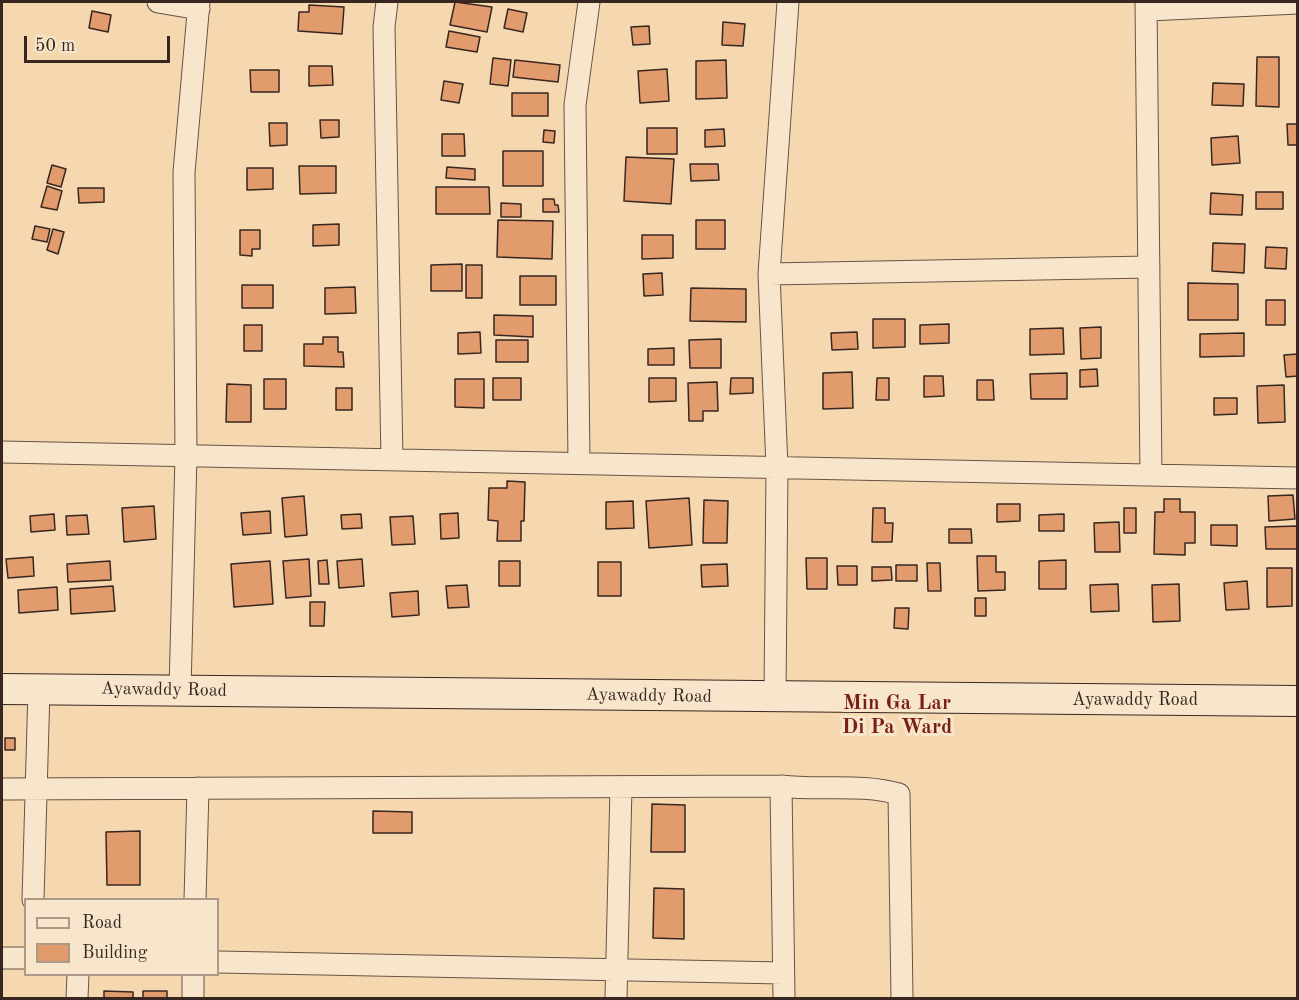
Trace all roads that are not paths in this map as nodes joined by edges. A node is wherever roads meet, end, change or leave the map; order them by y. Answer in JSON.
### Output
{"nodes":[{"id":1,"x":158,"y":2,"type":"edge"},
{"id":2,"x":387,"y":2,"type":"edge"},
{"id":3,"x":589,"y":2,"type":"edge"},
{"id":4,"x":788,"y":2,"type":"edge"},
{"id":5,"x":1298,"y":3,"type":"edge"},
{"id":6,"x":199,"y":5,"type":"edge"},
{"id":7,"x":1147,"y":6,"type":"edge"},
{"id":8,"x":1149,"y":267,"type":"junction"},
{"id":9,"x":769,"y":274,"type":"junction"},
{"id":10,"x":2,"y":452,"type":"edge"},
{"id":11,"x":186,"y":456,"type":"junction"},
{"id":12,"x":392,"y":460,"type":"junction"},
{"id":13,"x":579,"y":463,"type":"junction"},
{"id":14,"x":777,"y":467,"type":"junction"},
{"id":15,"x":1151,"y":475,"type":"junction"},
{"id":16,"x":1298,"y":478,"type":"edge"},
{"id":17,"x":2,"y":689,"type":"edge"},
{"id":18,"x":39,"y":689,"type":"junction"},
{"id":19,"x":180,"y":690,"type":"junction"},
{"id":20,"x":775,"y":697,"type":"junction"},
{"id":21,"x":1298,"y":701,"type":"edge"},
{"id":22,"x":781,"y":786,"type":"junction"},
{"id":23,"x":621,"y":787,"type":"junction"},
{"id":24,"x":198,"y":788,"type":"junction"},
{"id":25,"x":2,"y":789,"type":"edge"},
{"id":26,"x":37,"y":789,"type":"junction"},
{"id":27,"x":33,"y":898,"type":"edge"},
{"id":28,"x":195,"y":898,"type":"edge"},
{"id":29,"x":2,"y":958,"type":"edge"},
{"id":30,"x":24,"y":958,"type":"edge"},
{"id":31,"x":219,"y":962,"type":"edge"},
{"id":32,"x":617,"y":969,"type":"junction"},
{"id":33,"x":783,"y":973,"type":"junction"},
{"id":34,"x":78,"y":976,"type":"edge"},
{"id":35,"x":193,"y":976,"type":"edge"},
{"id":36,"x":77,"y":999,"type":"edge"},
{"id":37,"x":193,"y":999,"type":"edge"},
{"id":38,"x":616,"y":999,"type":"edge"},
{"id":39,"x":784,"y":999,"type":"edge"},
{"id":40,"x":902,"y":999,"type":"edge"}],
"edges":[{"from":1,"to":6,"type":"street"},
{"from":2,"to":12,"type":"street"},
{"from":3,"to":13,"type":"street"},
{"from":4,"to":9,"type":"street"},
{"from":5,"to":7,"type":"street"},
{"from":6,"to":11,"type":"street"},
{"from":7,"to":8,"type":"street"},
{"from":8,"to":9,"type":"street"},
{"from":8,"to":15,"type":"street"},
{"from":9,"to":14,"type":"street"},
{"from":10,"to":11,"type":"street"},
{"from":11,"to":12,"type":"street"},
{"from":11,"to":19,"type":"street"},
{"from":12,"to":13,"type":"street"},
{"from":13,"to":14,"type":"street"},
{"from":14,"to":15,"type":"street"},
{"from":14,"to":20,"type":"street"},
{"from":15,"to":16,"type":"street"},
{"from":17,"to":18,"type":"street","name":"Ayawaddy Road"},
{"from":18,"to":19,"type":"street","name":"Ayawaddy Road"},
{"from":18,"to":26,"type":"street"},
{"from":19,"to":20,"type":"street","name":"Ayawaddy Road"},
{"from":20,"to":21,"type":"street","name":"Ayawaddy Road"},
{"from":22,"to":23,"type":"street"},
{"from":22,"to":33,"type":"street"},
{"from":22,"to":40,"type":"street"},
{"from":23,"to":24,"type":"street"},
{"from":23,"to":32,"type":"street"},
{"from":24,"to":26,"type":"street"},
{"from":24,"to":28,"type":"street"},
{"from":25,"to":26,"type":"street"},
{"from":26,"to":27,"type":"street"},
{"from":29,"to":30,"type":"street"},
{"from":31,"to":32,"type":"street"},
{"from":32,"to":33,"type":"street"},
{"from":32,"to":38,"type":"street"},
{"from":33,"to":39,"type":"street"},
{"from":34,"to":36,"type":"street"},
{"from":35,"to":37,"type":"street"}]}
